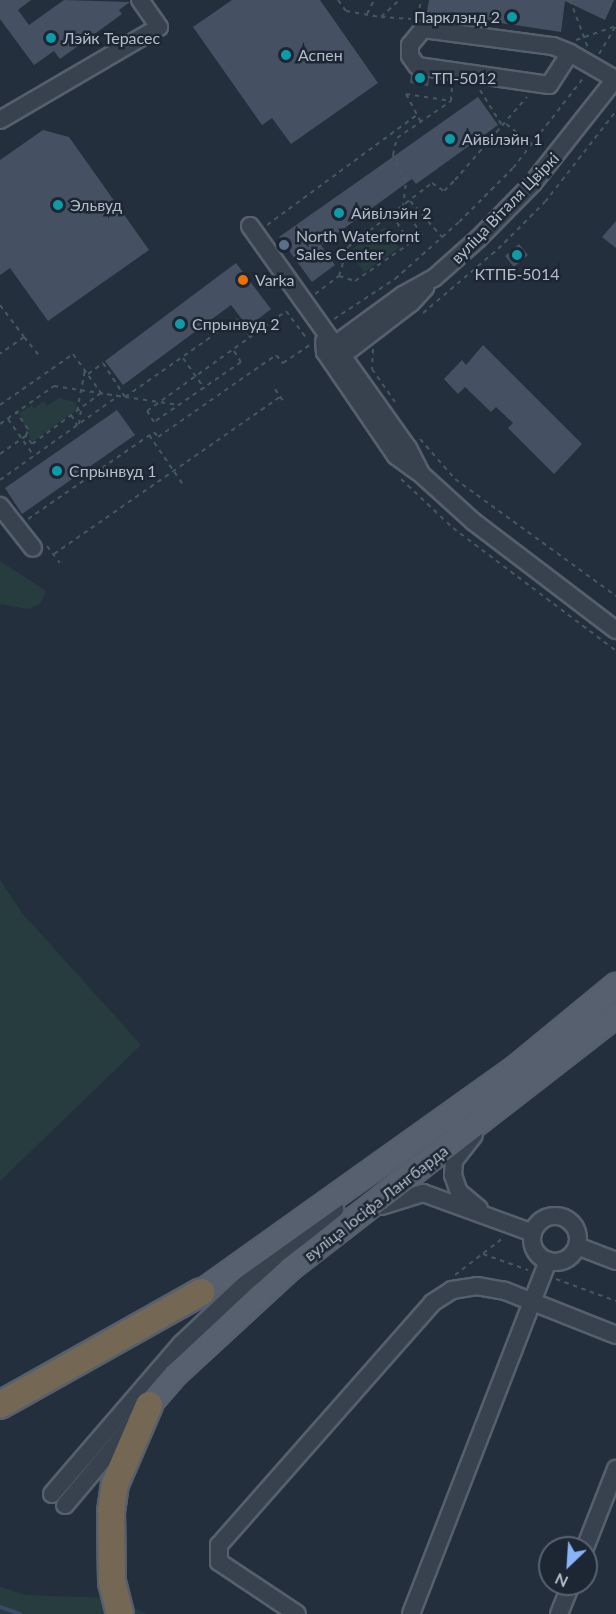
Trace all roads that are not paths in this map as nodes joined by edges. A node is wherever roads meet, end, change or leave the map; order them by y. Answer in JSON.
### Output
{"nodes":[{"id":1,"x":140,"y":0,"type":"edge"},
{"id":2,"x":565,"y":51,"type":"junction"},
{"id":3,"x":616,"y":78,"type":"edge"},
{"id":4,"x":0,"y":120,"type":"edge"},
{"id":5,"x":250,"y":226,"type":"dead end"},
{"id":6,"x":328,"y":349,"type":"junction"},
{"id":7,"x":0,"y":506,"type":"edge"},
{"id":8,"x":40,"y":546,"type":"road end"},
{"id":9,"x":616,"y":630,"type":"edge"},
{"id":10,"x":616,"y":985,"type":"edge"},
{"id":11,"x":616,"y":1016,"type":"edge"},
{"id":12,"x":514,"y":1068,"type":"junction"},
{"id":13,"x":502,"y":1105,"type":"junction"},
{"id":14,"x":495,"y":1219,"type":"junction"},
{"id":15,"x":533,"y":1233,"type":"junction"},
{"id":16,"x":332,"y":1238,"type":"junction"},
{"id":17,"x":577,"y":1246,"type":"junction"},
{"id":18,"x":548,"y":1261,"type":"junction"},
{"id":19,"x":616,"y":1261,"type":"edge"},
{"id":20,"x":201,"y":1292,"type":"joint"},
{"id":21,"x":533,"y":1303,"type":"junction"},
{"id":22,"x":616,"y":1335,"type":"edge"},
{"id":23,"x":0,"y":1405,"type":"edge"},
{"id":24,"x":149,"y":1405,"type":"junction"},
{"id":25,"x":616,"y":1469,"type":"edge"},
{"id":26,"x":590,"y":1536,"type":"edge"},
{"id":27,"x":566,"y":1596,"type":"edge"},
{"id":28,"x":120,"y":1614,"type":"edge"},
{"id":29,"x":297,"y":1614,"type":"edge"},
{"id":30,"x":411,"y":1614,"type":"edge"},
{"id":31,"x":559,"y":1614,"type":"edge"}],
"edges":[{"from":1,"to":4,"type":"street"},
{"from":2,"to":2,"type":"street"},
{"from":2,"to":3,"type":"street"},
{"from":3,"to":6,"type":"street","name":"вуліца Віталя Цвіркі"},
{"from":5,"to":6,"type":"street"},
{"from":6,"to":9,"type":"street"},
{"from":7,"to":8,"type":"street"},
{"from":10,"to":12,"type":"main road","name":"вуліца Іосіфа Лангбарда"},
{"from":11,"to":13,"type":"main road","name":"вуліца Іосіфа Лангбарда"},
{"from":12,"to":20,"type":"main road","name":"вуліца Іосіфа Лангбарда"},
{"from":12,"to":24,"type":"street"},
{"from":13,"to":14,"type":"street"},
{"from":13,"to":16,"type":"main road","name":"вуліца Іосіфа Лангбарда"},
{"from":14,"to":15,"type":"street"},
{"from":14,"to":16,"type":"street"},
{"from":15,"to":17,"type":"street"},
{"from":15,"to":18,"type":"street"},
{"from":16,"to":24,"type":"main road","name":"вуліца Іосіфа Лангбарда"},
{"from":17,"to":18,"type":"street"},
{"from":17,"to":19,"type":"street"},
{"from":18,"to":21,"type":"street"},
{"from":20,"to":23,"type":"highway"},
{"from":21,"to":22,"type":"street"},
{"from":21,"to":29,"type":"street"},
{"from":21,"to":30,"type":"street"},
{"from":24,"to":28,"type":"highway"},
{"from":25,"to":26,"type":"street"},
{"from":27,"to":31,"type":"street"}]}
